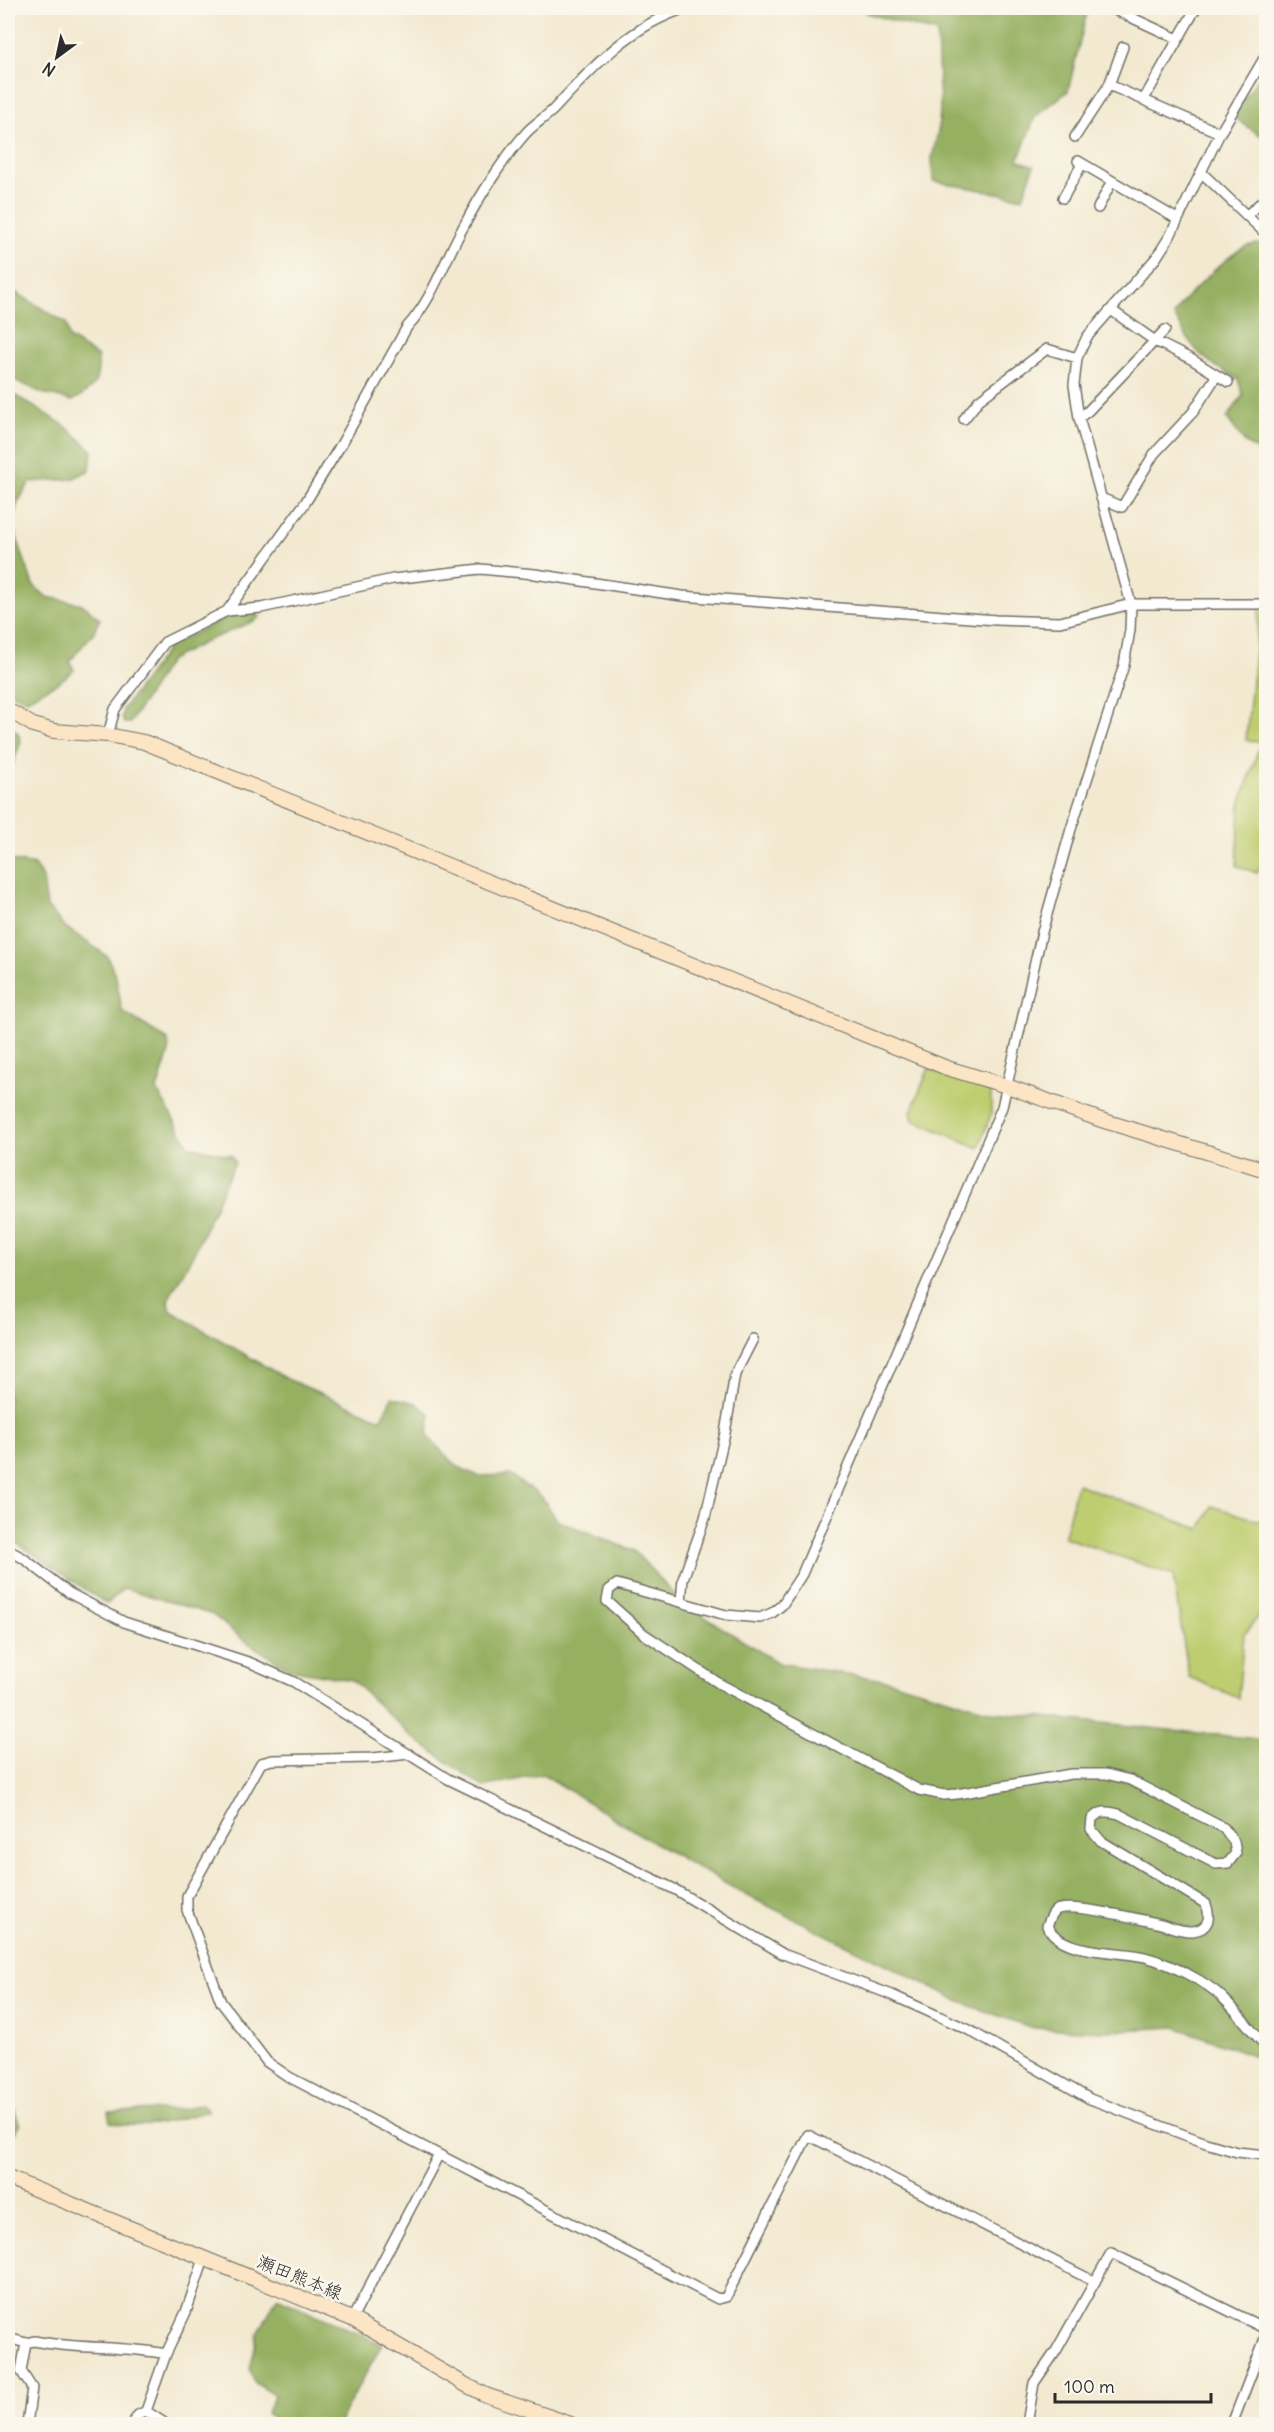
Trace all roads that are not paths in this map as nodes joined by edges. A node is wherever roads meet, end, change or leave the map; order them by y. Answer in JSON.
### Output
{"nodes":[{"id":1,"x":687,"y":8,"type":"edge"},
{"id":2,"x":1196,"y":8,"type":"edge"},
{"id":3,"x":1113,"y":9,"type":"dead end"},
{"id":4,"x":1128,"y":11,"type":"edge"},
{"id":5,"x":1178,"y":39,"type":"junction"},
{"id":6,"x":1123,"y":46,"type":"dead end"},
{"id":7,"x":1266,"y":55,"type":"edge"},
{"id":8,"x":1108,"y":85,"type":"junction"},
{"id":9,"x":1144,"y":99,"type":"junction"},
{"id":10,"x":1220,"y":133,"type":"junction"},
{"id":11,"x":1075,"y":137,"type":"dead end"},
{"id":12,"x":1201,"y":172,"type":"junction"},
{"id":13,"x":1112,"y":181,"type":"junction"},
{"id":14,"x":1063,"y":198,"type":"dead end"},
{"id":15,"x":1266,"y":198,"type":"edge"},
{"id":16,"x":1098,"y":208,"type":"dead end"},
{"id":17,"x":1246,"y":216,"type":"junction"},
{"id":18,"x":1177,"y":219,"type":"junction"},
{"id":19,"x":1266,"y":234,"type":"edge"},
{"id":20,"x":1111,"y":310,"type":"junction"},
{"id":21,"x":1165,"y":330,"type":"dead end"},
{"id":22,"x":1155,"y":341,"type":"junction"},
{"id":23,"x":1077,"y":358,"type":"junction"},
{"id":24,"x":1217,"y":375,"type":"junction"},
{"id":25,"x":1228,"y":382,"type":"dead end"},
{"id":26,"x":1079,"y":418,"type":"junction"},
{"id":27,"x":964,"y":419,"type":"dead end"},
{"id":28,"x":1101,"y":498,"type":"junction"},
{"id":29,"x":1266,"y":603,"type":"edge"},
{"id":30,"x":1131,"y":604,"type":"junction"},
{"id":31,"x":227,"y":610,"type":"junction"},
{"id":32,"x":8,"y":710,"type":"edge"},
{"id":33,"x":108,"y":735,"type":"junction"},
{"id":34,"x":1007,"y":1086,"type":"junction"},
{"id":35,"x":1266,"y":1170,"type":"edge"},
{"id":36,"x":753,"y":1339,"type":"dead end"},
{"id":37,"x":8,"y":1550,"type":"edge"},
{"id":38,"x":681,"y":1602,"type":"junction"},
{"id":39,"x":409,"y":1754,"type":"junction"},
{"id":40,"x":1266,"y":2046,"type":"edge"},
{"id":41,"x":1266,"y":2155,"type":"edge"},
{"id":42,"x":438,"y":2156,"type":"junction"},
{"id":43,"x":8,"y":2178,"type":"edge"},
{"id":44,"x":204,"y":2259,"type":"junction"},
{"id":45,"x":1095,"y":2282,"type":"junction"},
{"id":46,"x":352,"y":2319,"type":"junction"},
{"id":47,"x":1266,"y":2329,"type":"edge"},
{"id":48,"x":1266,"y":2336,"type":"edge"},
{"id":49,"x":8,"y":2338,"type":"edge"},
{"id":50,"x":26,"y":2343,"type":"junction"},
{"id":51,"x":166,"y":2354,"type":"junction"},
{"id":52,"x":146,"y":2411,"type":"junction"},
{"id":53,"x":27,"y":2424,"type":"edge"},
{"id":54,"x":132,"y":2424,"type":"edge"},
{"id":55,"x":166,"y":2424,"type":"edge"},
{"id":56,"x":571,"y":2424,"type":"edge"},
{"id":57,"x":1027,"y":2424,"type":"edge"},
{"id":58,"x":1232,"y":2424,"type":"edge"}],
"edges":[{"from":1,"to":31,"type":"street"},
{"from":2,"to":5,"type":"street"},
{"from":3,"to":4,"type":"street"},
{"from":4,"to":5,"type":"street"},
{"from":5,"to":9,"type":"street"},
{"from":6,"to":8,"type":"street"},
{"from":7,"to":10,"type":"street"},
{"from":8,"to":9,"type":"street"},
{"from":8,"to":11,"type":"street"},
{"from":9,"to":10,"type":"street"},
{"from":10,"to":12,"type":"street"},
{"from":12,"to":17,"type":"street"},
{"from":12,"to":18,"type":"street"},
{"from":13,"to":14,"type":"street"},
{"from":13,"to":16,"type":"street"},
{"from":13,"to":18,"type":"street"},
{"from":15,"to":17,"type":"street"},
{"from":17,"to":19,"type":"street"},
{"from":18,"to":20,"type":"street"},
{"from":20,"to":22,"type":"street"},
{"from":20,"to":23,"type":"street"},
{"from":21,"to":22,"type":"street"},
{"from":22,"to":24,"type":"street"},
{"from":22,"to":26,"type":"street"},
{"from":23,"to":26,"type":"street"},
{"from":23,"to":27,"type":"street"},
{"from":24,"to":25,"type":"street"},
{"from":24,"to":28,"type":"street"},
{"from":26,"to":28,"type":"street"},
{"from":28,"to":30,"type":"street"},
{"from":29,"to":30,"type":"street"},
{"from":30,"to":31,"type":"street"},
{"from":30,"to":34,"type":"street"},
{"from":31,"to":33,"type":"street"},
{"from":32,"to":33,"type":"street"},
{"from":33,"to":34,"type":"street"},
{"from":34,"to":35,"type":"street"},
{"from":34,"to":38,"type":"street"},
{"from":36,"to":38,"type":"street"},
{"from":37,"to":39,"type":"street"},
{"from":38,"to":40,"type":"street"},
{"from":39,"to":41,"type":"street"},
{"from":39,"to":42,"type":"street"},
{"from":42,"to":45,"type":"street"},
{"from":42,"to":46,"type":"street"},
{"from":43,"to":44,"type":"street","name":"瀬田熊本線"},
{"from":44,"to":46,"type":"street","name":"瀬田熊本線"},
{"from":44,"to":51,"type":"street"},
{"from":45,"to":47,"type":"street"},
{"from":45,"to":57,"type":"street"},
{"from":46,"to":56,"type":"street","name":"瀬田熊本線"},
{"from":48,"to":58,"type":"street"},
{"from":49,"to":50,"type":"street"},
{"from":50,"to":51,"type":"street"},
{"from":50,"to":53,"type":"street"},
{"from":51,"to":52,"type":"street"},
{"from":52,"to":54,"type":"street"},
{"from":52,"to":55,"type":"street"}]}
